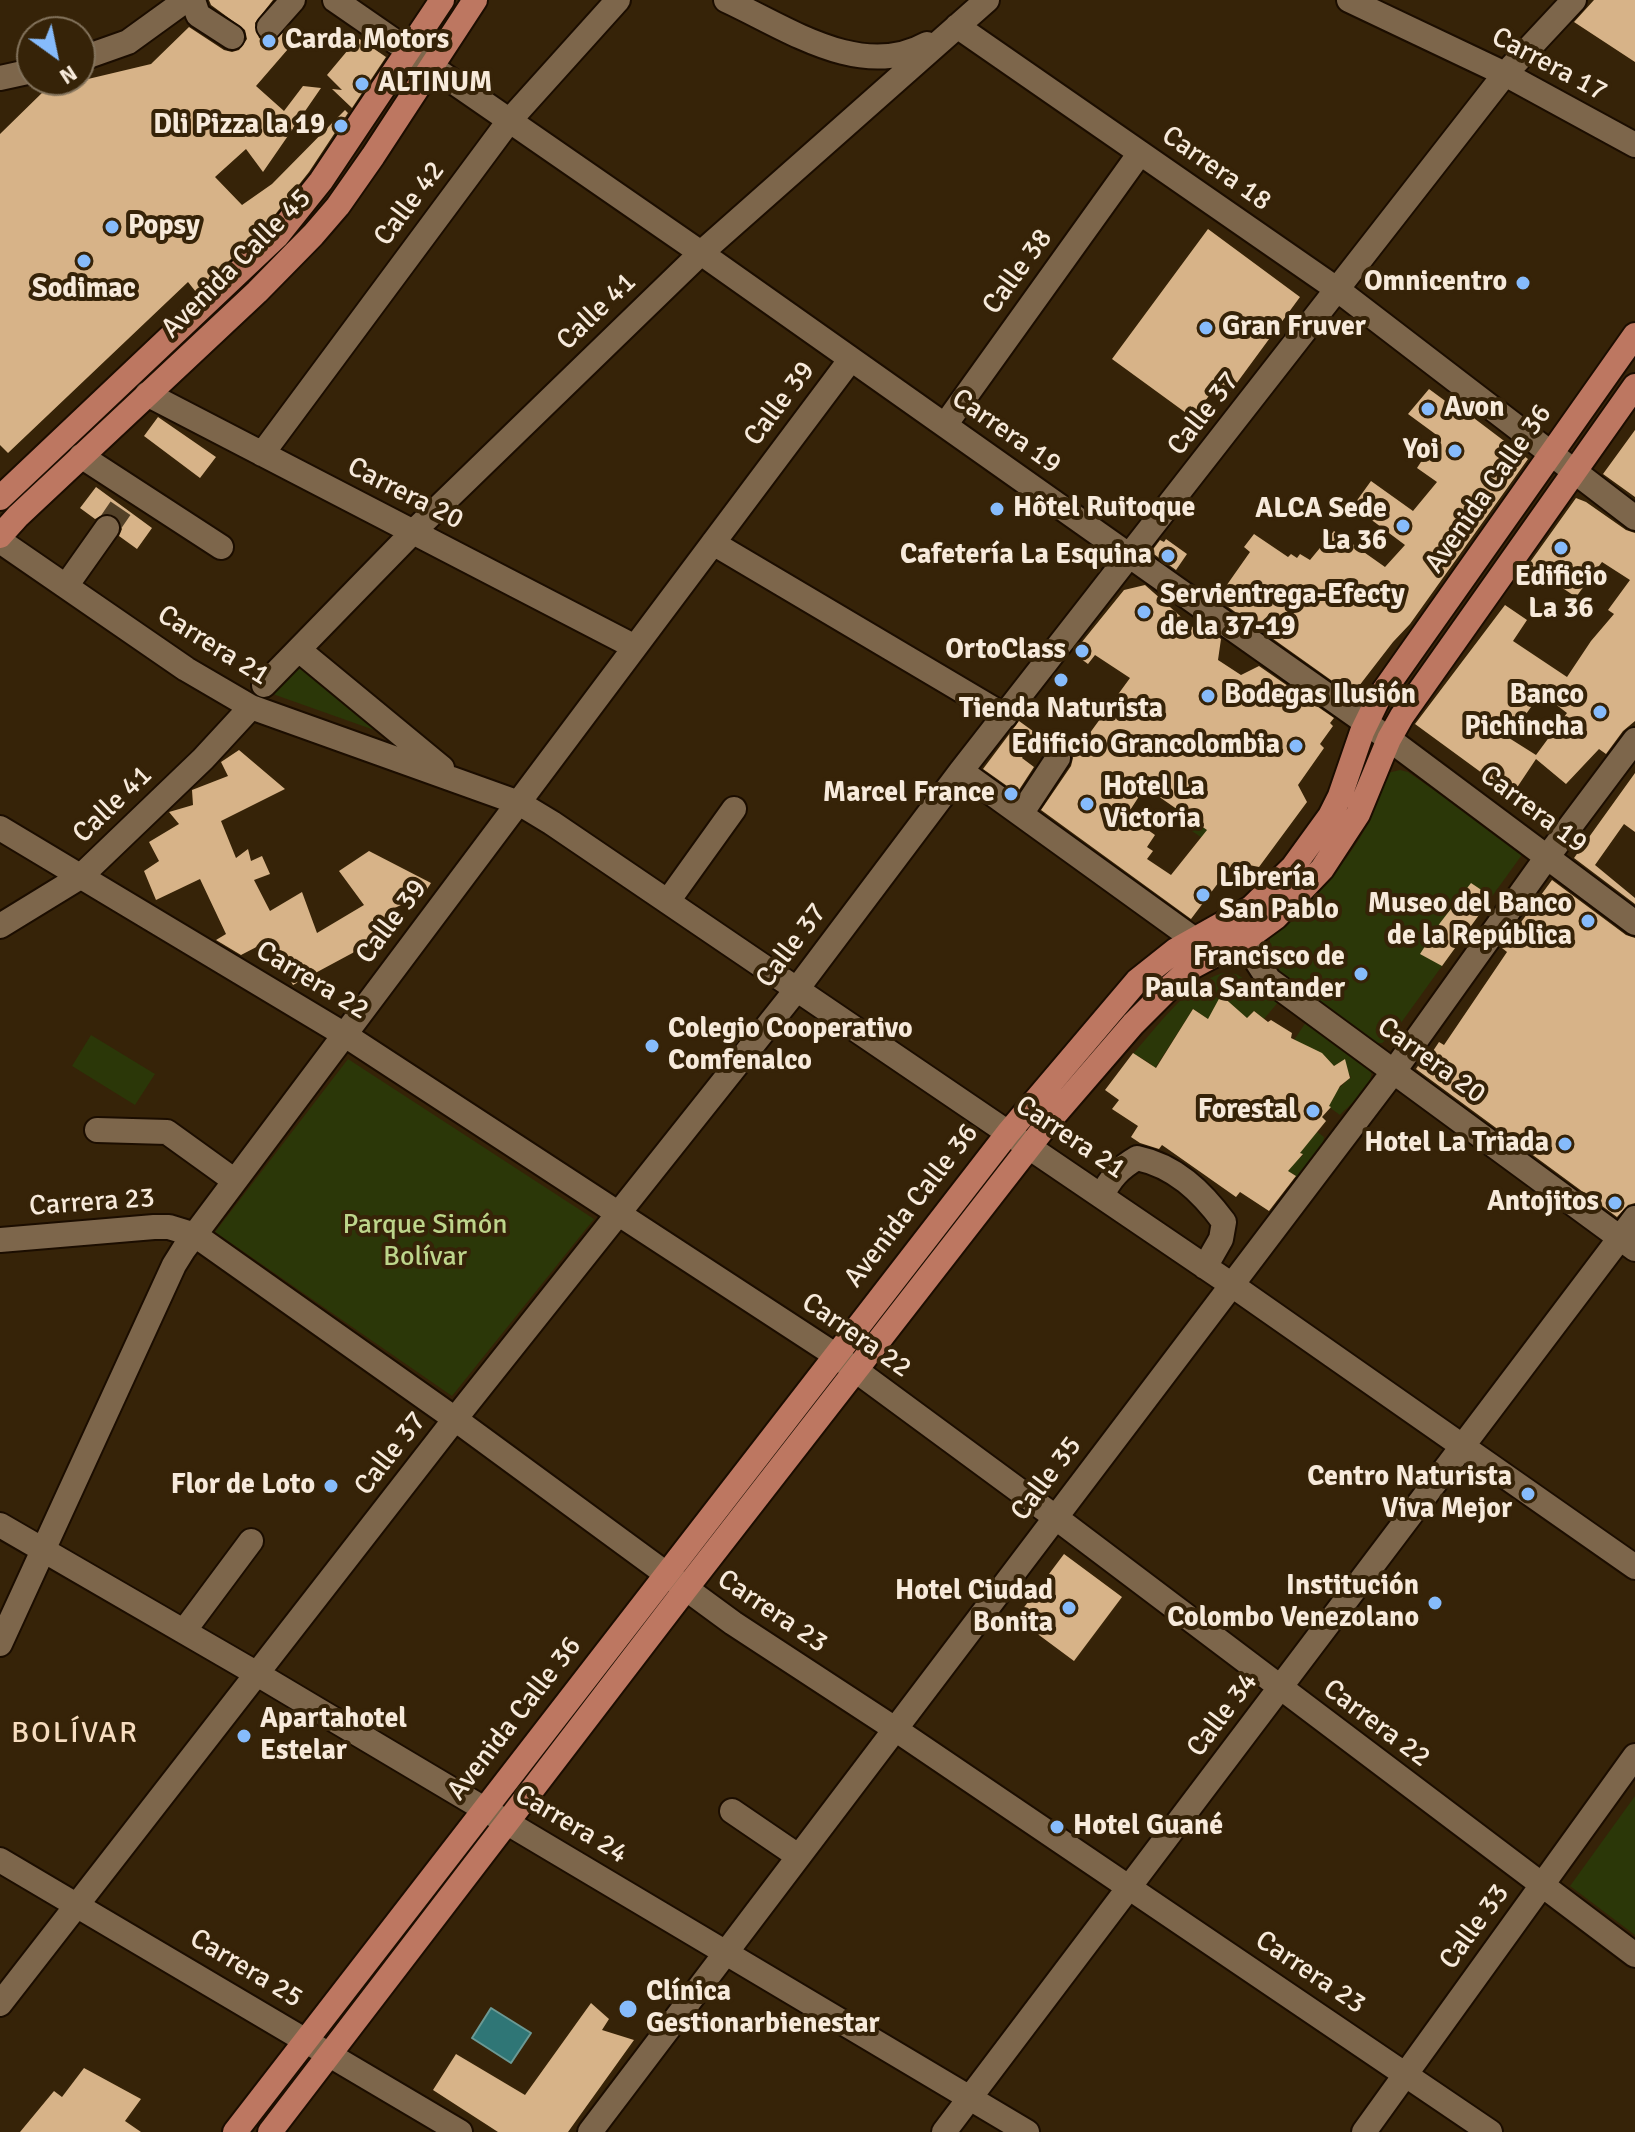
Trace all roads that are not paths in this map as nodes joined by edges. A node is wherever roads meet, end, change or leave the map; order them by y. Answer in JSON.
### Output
{"nodes":[{"id":1,"x":186,"y":0,"type":"edge"},
{"id":2,"x":193,"y":0,"type":"edge"},
{"id":3,"x":293,"y":0,"type":"edge"},
{"id":4,"x":335,"y":0,"type":"edge"},
{"id":5,"x":442,"y":0,"type":"edge"},
{"id":6,"x":475,"y":0,"type":"edge"},
{"id":7,"x":618,"y":0,"type":"edge"},
{"id":8,"x":726,"y":0,"type":"edge"},
{"id":9,"x":987,"y":0,"type":"edge"},
{"id":10,"x":1349,"y":0,"type":"edge"},
{"id":11,"x":1574,"y":0,"type":"edge"},
{"id":12,"x":957,"y":26,"type":"junction"},
{"id":13,"x":269,"y":27,"type":"dead end"},
{"id":14,"x":232,"y":37,"type":"dead end"},
{"id":15,"x":408,"y":51,"type":"junction"},
{"id":16,"x":96,"y":53,"type":"edge"},
{"id":17,"x":431,"y":67,"type":"junction"},
{"id":18,"x":1505,"y":74,"type":"junction"},
{"id":19,"x":509,"y":121,"type":"junction"},
{"id":20,"x":1635,"y":145,"type":"edge"},
{"id":21,"x":1140,"y":153,"type":"junction"},
{"id":22,"x":701,"y":253,"type":"junction"},
{"id":23,"x":1338,"y":290,"type":"junction"},
{"id":24,"x":1635,"y":335,"type":"edge"},
{"id":25,"x":851,"y":359,"type":"junction"},
{"id":26,"x":1635,"y":386,"type":"edge"},
{"id":27,"x":147,"y":394,"type":"junction"},
{"id":28,"x":945,"y":425,"type":"junction"},
{"id":29,"x":262,"y":454,"type":"junction"},
{"id":30,"x":1551,"y":454,"type":"junction"},
{"id":31,"x":81,"y":456,"type":"junction"},
{"id":32,"x":1574,"y":472,"type":"junction"},
{"id":33,"x":0,"y":498,"type":"edge"},
{"id":34,"x":1635,"y":518,"type":"edge"},
{"id":35,"x":107,"y":528,"type":"tunnel mouth"},
{"id":36,"x":413,"y":532,"type":"junction"},
{"id":37,"x":0,"y":538,"type":"edge"},
{"id":38,"x":713,"y":543,"type":"junction"},
{"id":39,"x":221,"y":547,"type":"dead end"},
{"id":40,"x":1130,"y":557,"type":"junction"},
{"id":41,"x":66,"y":586,"type":"junction"},
{"id":42,"x":635,"y":647,"type":"junction"},
{"id":43,"x":299,"y":650,"type":"junction"},
{"id":44,"x":264,"y":685,"type":"dead end"},
{"id":45,"x":251,"y":707,"type":"junction"},
{"id":46,"x":1005,"y":716,"type":"junction"},
{"id":47,"x":1365,"y":723,"type":"junction"},
{"id":48,"x":1389,"y":739,"type":"junction"},
{"id":49,"x":1630,"y":756,"type":"edge"},
{"id":50,"x":1058,"y":758,"type":"dead end"},
{"id":51,"x":961,"y":771,"type":"junction"},
{"id":52,"x":459,"y":782,"type":"junction"},
{"id":53,"x":519,"y":803,"type":"junction"},
{"id":54,"x":734,"y":809,"type":"dead end"},
{"id":55,"x":1021,"y":814,"type":"junction"},
{"id":56,"x":0,"y":828,"type":"edge"},
{"id":57,"x":1546,"y":858,"type":"junction"},
{"id":58,"x":80,"y":877,"type":"junction"},
{"id":59,"x":668,"y":901,"type":"junction"},
{"id":60,"x":1635,"y":923,"type":"edge"},
{"id":61,"x":0,"y":926,"type":"edge"},
{"id":62,"x":1250,"y":936,"type":"junction"},
{"id":63,"x":1195,"y":940,"type":"junction"},
{"id":64,"x":797,"y":989,"type":"junction"},
{"id":65,"x":345,"y":1035,"type":"junction"},
{"id":66,"x":1394,"y":1071,"type":"junction"},
{"id":67,"x":97,"y":1130,"type":"dead end"},
{"id":68,"x":1008,"y":1133,"type":"junction"},
{"id":69,"x":1029,"y":1147,"type":"junction"},
{"id":70,"x":235,"y":1181,"type":"junction"},
{"id":71,"x":1102,"y":1196,"type":"junction"},
{"id":72,"x":621,"y":1214,"type":"junction"},
{"id":73,"x":1635,"y":1218,"type":"edge"},
{"id":74,"x":195,"y":1235,"type":"junction"},
{"id":75,"x":0,"y":1240,"type":"edge"},
{"id":76,"x":1627,"y":1244,"type":"edge"},
{"id":77,"x":1205,"y":1267,"type":"junction"},
{"id":78,"x":1232,"y":1285,"type":"junction"},
{"id":79,"x":835,"y":1355,"type":"junction"},
{"id":80,"x":855,"y":1370,"type":"junction"},
{"id":81,"x":455,"y":1419,"type":"junction"},
{"id":82,"x":1463,"y":1446,"type":"junction"},
{"id":83,"x":1055,"y":1517,"type":"junction"},
{"id":84,"x":0,"y":1525,"type":"edge"},
{"id":85,"x":251,"y":1541,"type":"dead end"},
{"id":86,"x":43,"y":1550,"type":"junction"},
{"id":87,"x":1635,"y":1567,"type":"edge"},
{"id":88,"x":664,"y":1575,"type":"junction"},
{"id":89,"x":685,"y":1590,"type":"junction"},
{"id":90,"x":184,"y":1631,"type":"junction"},
{"id":91,"x":0,"y":1644,"type":"edge"},
{"id":92,"x":259,"y":1675,"type":"junction"},
{"id":93,"x":1281,"y":1690,"type":"junction"},
{"id":94,"x":895,"y":1729,"type":"junction"},
{"id":95,"x":1635,"y":1756,"type":"edge"},
{"id":96,"x":484,"y":1808,"type":"junction"},
{"id":97,"x":732,"y":1811,"type":"dead end"},
{"id":98,"x":507,"y":1822,"type":"junction"},
{"id":99,"x":798,"y":1856,"type":"junction"},
{"id":100,"x":0,"y":1860,"type":"edge"},
{"id":101,"x":1542,"y":1885,"type":"junction"},
{"id":102,"x":1130,"y":1888,"type":"junction"},
{"id":103,"x":78,"y":1905,"type":"junction"},
{"id":104,"x":725,"y":1952,"type":"junction"},
{"id":105,"x":1635,"y":1955,"type":"edge"},
{"id":106,"x":0,"y":2004,"type":"edge"},
{"id":107,"x":306,"y":2040,"type":"junction"},
{"id":108,"x":329,"y":2054,"type":"junction"},
{"id":109,"x":1406,"y":2074,"type":"junction"},
{"id":110,"x":969,"y":2098,"type":"junction"},
{"id":111,"x":235,"y":2132,"type":"edge"},
{"id":112,"x":270,"y":2132,"type":"edge"},
{"id":113,"x":460,"y":2132,"type":"edge"},
{"id":114,"x":590,"y":2132,"type":"edge"},
{"id":115,"x":944,"y":2132,"type":"edge"},
{"id":116,"x":1027,"y":2132,"type":"edge"},
{"id":117,"x":1364,"y":2132,"type":"edge"},
{"id":118,"x":1490,"y":2132,"type":"edge"}],
"edges":[{"from":1,"to":16,"type":"street"},
{"from":2,"to":14,"type":"street"},
{"from":3,"to":13,"type":"street"},
{"from":4,"to":15,"type":"street","name":"Carrera 19"},
{"from":5,"to":15,"type":"main road","name":"Avenida Calle 45"},
{"from":6,"to":17,"type":"main road","name":"Avenida Calle 45"},
{"from":7,"to":19,"type":"street","name":"Calle 42"},
{"from":8,"to":12,"type":"street"},
{"from":9,"to":12,"type":"street","name":"Calle 41"},
{"from":10,"to":18,"type":"street","name":"Carrera 17"},
{"from":11,"to":18,"type":"street","name":"Calle 37"},
{"from":12,"to":21,"type":"street","name":"Carrera 18"},
{"from":12,"to":22,"type":"street","name":"Calle 41"},
{"from":15,"to":17,"type":"street","name":"Carrera 19"},
{"from":15,"to":33,"type":"main road","name":"Avenida Calle 45"},
{"from":17,"to":19,"type":"street","name":"Carrera 19"},
{"from":17,"to":27,"type":"main road","name":"Avenida Calle 45"},
{"from":18,"to":20,"type":"street","name":"Carrera 17"},
{"from":18,"to":23,"type":"street","name":"Calle 37"},
{"from":19,"to":22,"type":"street","name":"Carrera 19"},
{"from":19,"to":29,"type":"street","name":"Calle 42"},
{"from":21,"to":23,"type":"street","name":"Carrera 18"},
{"from":21,"to":28,"type":"street","name":"Calle 38"},
{"from":22,"to":25,"type":"street","name":"Carrera 19"},
{"from":22,"to":36,"type":"street","name":"Calle 41"},
{"from":23,"to":30,"type":"street","name":"Carrera 18"},
{"from":23,"to":40,"type":"street","name":"Calle 37"},
{"from":24,"to":30,"type":"main road","name":"Avenida Calle 36"},
{"from":25,"to":28,"type":"street","name":"Carrera 19"},
{"from":25,"to":38,"type":"street","name":"Calle 39"},
{"from":26,"to":32,"type":"main road","name":"Avenida Calle 36"},
{"from":27,"to":29,"type":"street","name":"Carrera 20"},
{"from":27,"to":31,"type":"main road","name":"Avenida Calle 45"},
{"from":28,"to":40,"type":"street","name":"Carrera 19"},
{"from":29,"to":36,"type":"street","name":"Carrera 20"},
{"from":30,"to":32,"type":"street","name":"Carrera 18"},
{"from":30,"to":47,"type":"main road","name":"Avenida Calle 36"},
{"from":31,"to":37,"type":"main road","name":"Avenida Calle 45"},
{"from":31,"to":39,"type":"street"},
{"from":32,"to":34,"type":"street","name":"Carrera 18"},
{"from":32,"to":48,"type":"main road","name":"Avenida Calle 36"},
{"from":35,"to":41,"type":"street"},
{"from":36,"to":42,"type":"street","name":"Carrera 20"},
{"from":36,"to":43,"type":"street","name":"Calle 41"},
{"from":37,"to":41,"type":"street","name":"Carrera 21"},
{"from":38,"to":42,"type":"street","name":"Calle 39"},
{"from":38,"to":46,"type":"street"},
{"from":40,"to":46,"type":"street","name":"Calle 37"},
{"from":40,"to":47,"type":"street","name":"Carrera 19"},
{"from":41,"to":45,"type":"street","name":"Carrera 21"},
{"from":42,"to":53,"type":"street","name":"Calle 39"},
{"from":43,"to":44,"type":"street","name":"Calle 41"},
{"from":43,"to":52,"type":"street","name":"Carrera 21"},
{"from":45,"to":52,"type":"street","name":"Carrera 21"},
{"from":45,"to":58,"type":"street","name":"Calle 41"},
{"from":46,"to":51,"type":"street","name":"Calle 37"},
{"from":47,"to":48,"type":"street","name":"Carrera 19"},
{"from":47,"to":63,"type":"main road","name":"Avenida Calle 36"},
{"from":48,"to":57,"type":"street","name":"Carrera 19"},
{"from":48,"to":62,"type":"main road","name":"Avenida Calle 36"},
{"from":49,"to":57,"type":"street","name":"Calle 35"},
{"from":50,"to":55,"type":"street"},
{"from":51,"to":55,"type":"street"},
{"from":51,"to":64,"type":"street","name":"Calle 37"},
{"from":52,"to":53,"type":"street","name":"Carrera 21"},
{"from":53,"to":59,"type":"street","name":"Carrera 21"},
{"from":53,"to":65,"type":"street","name":"Calle 39"},
{"from":54,"to":59,"type":"street"},
{"from":55,"to":63,"type":"street"},
{"from":56,"to":58,"type":"street","name":"Carrera 22"},
{"from":57,"to":60,"type":"street","name":"Carrera 19"},
{"from":57,"to":66,"type":"street","name":"Calle 35"},
{"from":58,"to":61,"type":"street","name":"Calle 41"},
{"from":58,"to":65,"type":"street","name":"Carrera 22"},
{"from":59,"to":64,"type":"street","name":"Carrera 21"},
{"from":62,"to":66,"type":"street","name":"Carrera 20"},
{"from":62,"to":69,"type":"main road","name":"Avenida Calle 36"},
{"from":63,"to":68,"type":"main road","name":"Avenida Calle 36"},
{"from":64,"to":68,"type":"street","name":"Carrera 21"},
{"from":64,"to":72,"type":"street","name":"Calle 37"},
{"from":65,"to":70,"type":"street","name":"Calle 39"},
{"from":65,"to":72,"type":"street","name":"Carrera 22"},
{"from":66,"to":76,"type":"street","name":"Carrera 20"},
{"from":66,"to":78,"type":"street","name":"Calle 35"},
{"from":67,"to":70,"type":"street"},
{"from":68,"to":69,"type":"street","name":"Carrera 21"},
{"from":68,"to":79,"type":"main road","name":"Avenida Calle 36"},
{"from":69,"to":71,"type":"street","name":"Carrera 21"},
{"from":69,"to":80,"type":"main road","name":"Avenida Calle 36"},
{"from":70,"to":74,"type":"street","name":"Calle 39"},
{"from":71,"to":77,"type":"street","name":"Carrera 21"},
{"from":71,"to":77,"type":"street"},
{"from":72,"to":79,"type":"street","name":"Carrera 22"},
{"from":72,"to":81,"type":"street","name":"Calle 37"},
{"from":73,"to":76,"type":"street","name":"Calle 34"},
{"from":74,"to":75,"type":"street","name":"Carrera 23"},
{"from":74,"to":81,"type":"street","name":"Carrera 23"},
{"from":74,"to":86,"type":"street","name":"Calle 39"},
{"from":76,"to":82,"type":"street","name":"Calle 34"},
{"from":77,"to":78,"type":"street","name":"Carrera 21"},
{"from":78,"to":82,"type":"street","name":"Carrera 21"},
{"from":78,"to":83,"type":"street","name":"Calle 35"},
{"from":79,"to":80,"type":"street","name":"Carrera 22"},
{"from":79,"to":88,"type":"main road","name":"Avenida Calle 36"},
{"from":80,"to":83,"type":"street","name":"Carrera 22"},
{"from":80,"to":89,"type":"main road","name":"Avenida Calle 36"},
{"from":81,"to":88,"type":"street","name":"Carrera 23"},
{"from":81,"to":92,"type":"street","name":"Calle 37"},
{"from":82,"to":87,"type":"street","name":"Carrera 21"},
{"from":82,"to":93,"type":"street","name":"Calle 34"},
{"from":83,"to":93,"type":"street","name":"Carrera 22"},
{"from":83,"to":94,"type":"street","name":"Calle 35"},
{"from":84,"to":86,"type":"street","name":"Carrera 24"},
{"from":85,"to":90,"type":"street"},
{"from":86,"to":90,"type":"street","name":"Carrera 24"},
{"from":86,"to":91,"type":"street","name":"Calle 39"},
{"from":88,"to":89,"type":"street","name":"Carrera 23"},
{"from":88,"to":96,"type":"main road","name":"Avenida Calle 36"},
{"from":89,"to":94,"type":"street","name":"Carrera 23"},
{"from":89,"to":98,"type":"main road","name":"Avenida Calle 36"},
{"from":90,"to":92,"type":"street","name":"Carrera 24"},
{"from":92,"to":96,"type":"street","name":"Carrera 24"},
{"from":92,"to":103,"type":"street","name":"Calle 37"},
{"from":93,"to":101,"type":"street","name":"Carrera 22"},
{"from":93,"to":102,"type":"street","name":"Calle 34"},
{"from":94,"to":99,"type":"street","name":"Calle 35"},
{"from":94,"to":102,"type":"street","name":"Carrera 23"},
{"from":95,"to":101,"type":"street","name":"Calle 33"},
{"from":96,"to":98,"type":"street","name":"Carrera 24"},
{"from":96,"to":107,"type":"main road","name":"Avenida Calle 36"},
{"from":97,"to":99,"type":"street"},
{"from":98,"to":104,"type":"street","name":"Carrera 24"},
{"from":98,"to":108,"type":"main road","name":"Avenida Calle 36"},
{"from":99,"to":104,"type":"street","name":"Calle 35"},
{"from":100,"to":103,"type":"street","name":"Carrera 25"},
{"from":101,"to":105,"type":"street","name":"Carrera 22"},
{"from":101,"to":109,"type":"street","name":"Calle 33"},
{"from":102,"to":109,"type":"street","name":"Carrera 23"},
{"from":102,"to":110,"type":"street","name":"Calle 34"},
{"from":103,"to":106,"type":"street","name":"Calle 37"},
{"from":103,"to":107,"type":"street","name":"Carrera 25"},
{"from":104,"to":110,"type":"street","name":"Carrera 24"},
{"from":104,"to":114,"type":"street","name":"Calle 35"},
{"from":107,"to":108,"type":"street","name":"Carrera 25"},
{"from":107,"to":111,"type":"main road","name":"Avenida Calle 36"},
{"from":108,"to":112,"type":"main road","name":"Avenida Calle 36"},
{"from":108,"to":113,"type":"street","name":"Carrera 25"},
{"from":109,"to":117,"type":"street","name":"Calle 33"},
{"from":109,"to":118,"type":"street","name":"Carrera 23"},
{"from":110,"to":115,"type":"street","name":"Calle 34"},
{"from":110,"to":116,"type":"street","name":"Carrera 24"}]}
